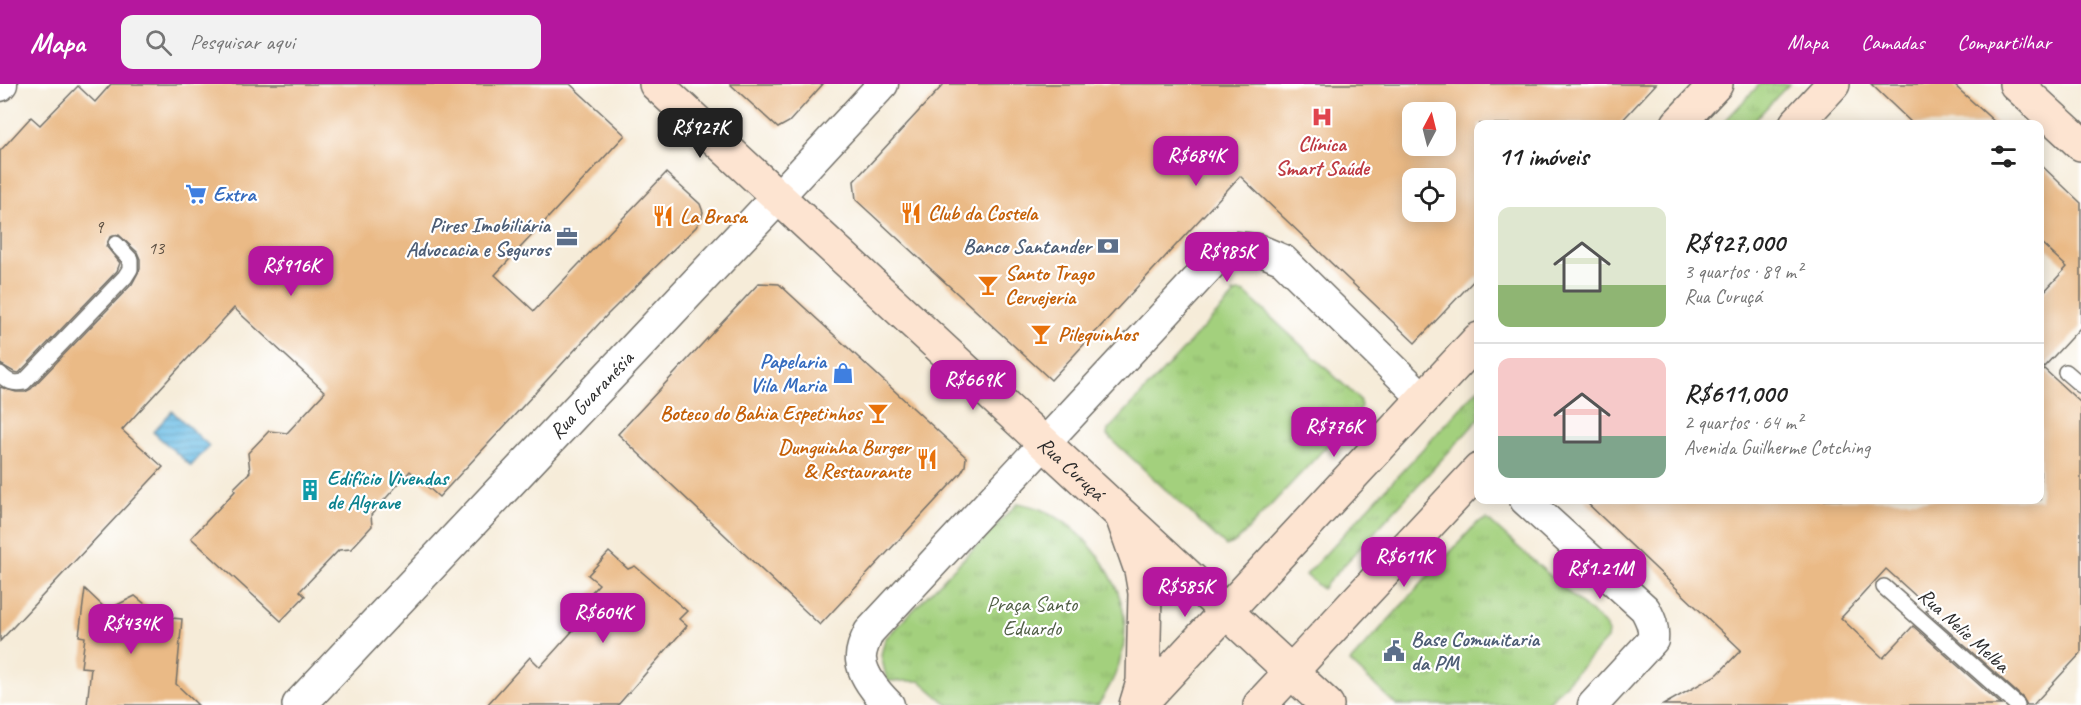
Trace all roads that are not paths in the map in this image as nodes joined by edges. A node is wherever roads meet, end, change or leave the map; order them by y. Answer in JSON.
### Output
{"nodes":[{"id":1,"x":656,"y":84,"type":"edge"},
{"id":2,"x":884,"y":84,"type":"edge"},
{"id":3,"x":1716,"y":84,"type":"edge"},
{"id":4,"x":1833,"y":84,"type":"edge"},
{"id":5,"x":2016,"y":84,"type":"edge"},
{"id":6,"x":1682,"y":120,"type":"edge"},
{"id":7,"x":1800,"y":120,"type":"edge"},
{"id":8,"x":2081,"y":144,"type":"edge"},
{"id":9,"x":779,"y":196,"type":"junction"},
{"id":10,"x":116,"y":244,"type":"dead end"},
{"id":11,"x":1474,"y":344,"type":"edge"},
{"id":12,"x":2067,"y":372,"type":"dead end"},
{"id":13,"x":0,"y":374,"type":"edge"},
{"id":14,"x":2081,"y":385,"type":"edge"},
{"id":15,"x":1424,"y":399,"type":"junction"},
{"id":16,"x":1045,"y":444,"type":"junction"},
{"id":17,"x":1474,"y":475,"type":"edge"},
{"id":18,"x":1529,"y":504,"type":"edge"},
{"id":19,"x":1122,"y":515,"type":"junction"},
{"id":20,"x":1884,"y":587,"type":"dead end"},
{"id":21,"x":1226,"y":611,"type":"junction"},
{"id":22,"x":1291,"y":672,"type":"junction"},
{"id":23,"x":299,"y":705,"type":"edge"},
{"id":24,"x":889,"y":705,"type":"edge"},
{"id":25,"x":1137,"y":705,"type":"edge"},
{"id":26,"x":1260,"y":705,"type":"edge"},
{"id":27,"x":1327,"y":705,"type":"edge"},
{"id":28,"x":1593,"y":705,"type":"edge"},
{"id":29,"x":2017,"y":705,"type":"edge"}],
"edges":[{"from":1,"to":9,"type":"main road","name":"Rua Curuçá"},
{"from":2,"to":9,"type":"street","name":"Rua Guaranésia"},
{"from":3,"to":6,"type":"main road"},
{"from":4,"to":7,"type":"main road"},
{"from":5,"to":8,"type":"main road"},
{"from":9,"to":16,"type":"main road","name":"Rua Curuçá"},
{"from":9,"to":23,"type":"street","name":"Rua Guaranésia"},
{"from":10,"to":13,"type":"lane"},
{"from":11,"to":15,"type":"main road"},
{"from":12,"to":14,"type":"lane"},
{"from":15,"to":16,"type":"street"},
{"from":15,"to":21,"type":"main road"},
{"from":16,"to":19,"type":"main road","name":"Rua Curuçá"},
{"from":16,"to":24,"type":"street"},
{"from":17,"to":22,"type":"main road"},
{"from":18,"to":28,"type":"street"},
{"from":19,"to":21,"type":"main road","name":"Rua Curuçá"},
{"from":19,"to":25,"type":"main road"},
{"from":20,"to":29,"type":"lane","name":"Rua Nelie Melba"},
{"from":21,"to":22,"type":"main road","name":"Rua Curuçá"},
{"from":21,"to":25,"type":"main road"},
{"from":22,"to":26,"type":"main road"},
{"from":22,"to":27,"type":"main road","name":"Rua Curuçá"}]}
